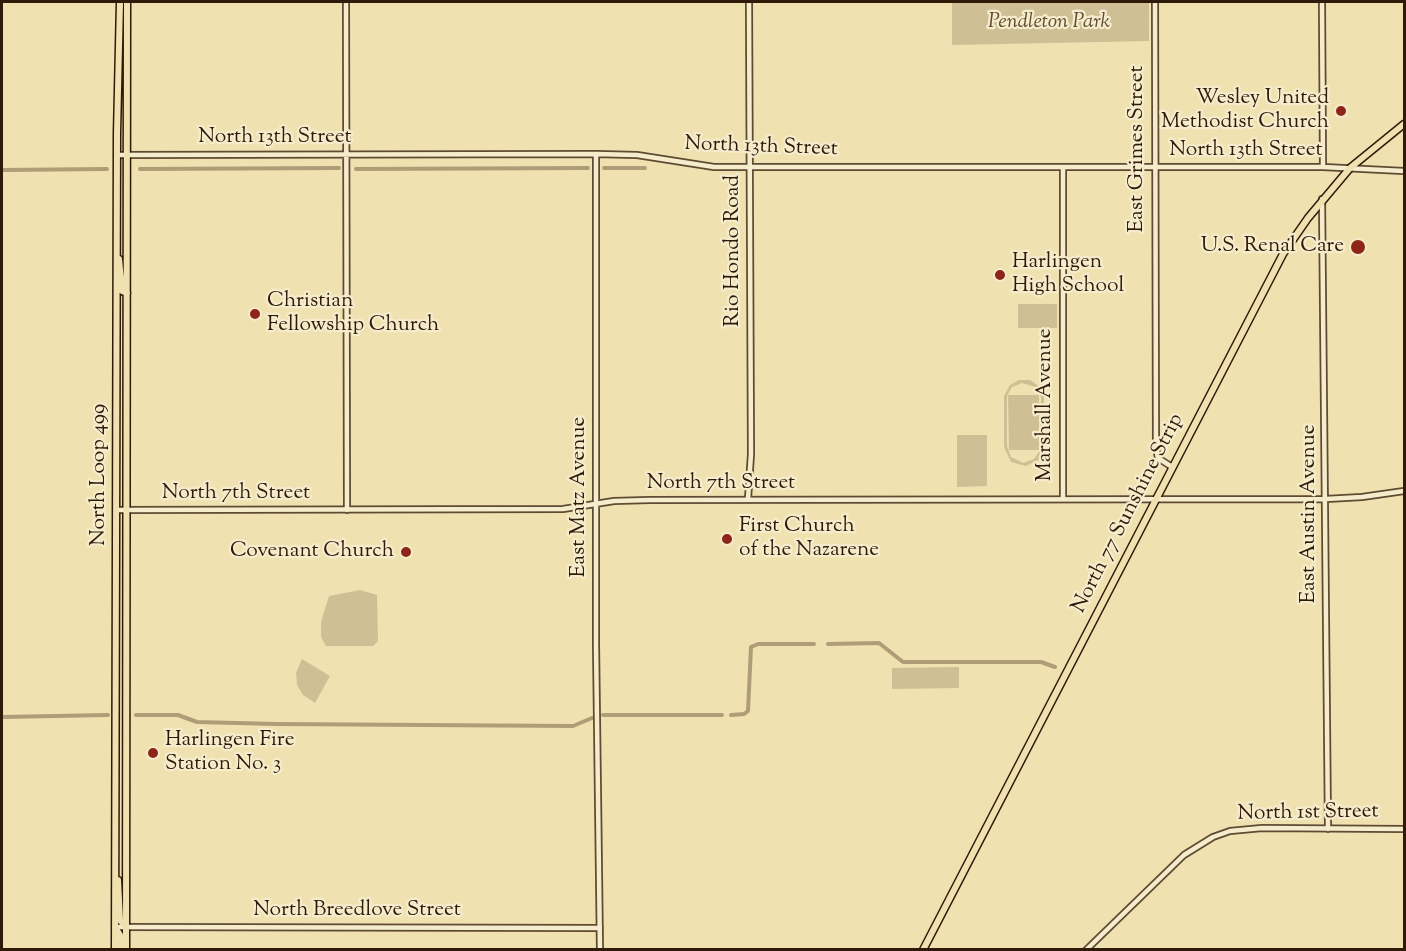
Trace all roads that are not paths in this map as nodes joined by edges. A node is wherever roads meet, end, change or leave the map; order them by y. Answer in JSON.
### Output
{"nodes":[{"id":1,"x":120,"y":2,"type":"edge"},
{"id":2,"x":127,"y":2,"type":"edge"},
{"id":3,"x":346,"y":2,"type":"edge"},
{"id":4,"x":749,"y":2,"type":"edge"},
{"id":5,"x":1155,"y":2,"type":"edge"},
{"id":6,"x":1322,"y":2,"type":"edge"},
{"id":7,"x":120,"y":13,"type":"junction"},
{"id":8,"x":128,"y":68,"type":"junction"},
{"id":9,"x":1404,"y":124,"type":"edge"},
{"id":10,"x":117,"y":154,"type":"junction"},
{"id":11,"x":128,"y":154,"type":"junction"},
{"id":12,"x":346,"y":154,"type":"junction"},
{"id":13,"x":596,"y":154,"type":"junction"},
{"id":14,"x":750,"y":167,"type":"junction"},
{"id":15,"x":1323,"y":167,"type":"junction"},
{"id":16,"x":1063,"y":168,"type":"junction"},
{"id":17,"x":1154,"y":168,"type":"junction"},
{"id":18,"x":1350,"y":168,"type":"junction"},
{"id":19,"x":1404,"y":171,"type":"edge"},
{"id":20,"x":1322,"y":199,"type":"junction"},
{"id":21,"x":117,"y":253,"type":"junction"},
{"id":22,"x":128,"y":294,"type":"junction"},
{"id":23,"x":1172,"y":467,"type":"junction"},
{"id":24,"x":1404,"y":491,"type":"edge"},
{"id":25,"x":1063,"y":498,"type":"junction"},
{"id":26,"x":1326,"y":499,"type":"junction"},
{"id":27,"x":748,"y":500,"type":"junction"},
{"id":28,"x":1156,"y":500,"type":"junction"},
{"id":29,"x":597,"y":504,"type":"junction"},
{"id":30,"x":117,"y":510,"type":"junction"},
{"id":31,"x":347,"y":510,"type":"junction"},
{"id":32,"x":127,"y":511,"type":"junction"},
{"id":33,"x":126,"y":758,"type":"junction"},
{"id":34,"x":116,"y":759,"type":"junction"},
{"id":35,"x":1404,"y":829,"type":"edge"},
{"id":36,"x":1328,"y":830,"type":"junction"},
{"id":37,"x":115,"y":862,"type":"junction"},
{"id":38,"x":115,"y":927,"type":"junction"},
{"id":39,"x":126,"y":927,"type":"junction"},
{"id":40,"x":600,"y":928,"type":"junction"},
{"id":41,"x":115,"y":950,"type":"edge"},
{"id":42,"x":120,"y":950,"type":"edge"},
{"id":43,"x":126,"y":950,"type":"edge"},
{"id":44,"x":600,"y":950,"type":"edge"},
{"id":45,"x":923,"y":950,"type":"edge"},
{"id":46,"x":1086,"y":950,"type":"edge"}],
"edges":[{"from":1,"to":7,"type":"main road","name":"North Loop 499"},
{"from":2,"to":8,"type":"main road","name":"North Loop 499"},
{"from":3,"to":12,"type":"street"},
{"from":4,"to":14,"type":"street","name":"Rio Hondo Road"},
{"from":5,"to":17,"type":"street","name":"East Grimes Street"},
{"from":6,"to":15,"type":"street"},
{"from":7,"to":8,"type":"main road"},
{"from":7,"to":10,"type":"main road","name":"North Loop 499"},
{"from":8,"to":11,"type":"main road","name":"North Loop 499"},
{"from":9,"to":18,"type":"main road","name":"North 77 Sunshine Strip"},
{"from":10,"to":11,"type":"street","name":"North 13th Street"},
{"from":10,"to":21,"type":"main road","name":"North Loop 499"},
{"from":11,"to":12,"type":"street","name":"North 13th Street"},
{"from":11,"to":22,"type":"main road","name":"North Loop 499"},
{"from":12,"to":13,"type":"street","name":"North 13th Street"},
{"from":12,"to":31,"type":"street"},
{"from":13,"to":14,"type":"street","name":"North 13th Street"},
{"from":13,"to":29,"type":"street","name":"East Matz Avenue"},
{"from":14,"to":16,"type":"street","name":"North 13th Street"},
{"from":14,"to":27,"type":"street","name":"Rio Hondo Road"},
{"from":15,"to":17,"type":"street","name":"North 13th Street"},
{"from":15,"to":18,"type":"street","name":"North 13th Street"},
{"from":16,"to":17,"type":"street","name":"North 13th Street"},
{"from":16,"to":25,"type":"street","name":"Marshall Avenue"},
{"from":17,"to":23,"type":"street","name":"East Grimes Street"},
{"from":18,"to":19,"type":"street","name":"North 13th Street"},
{"from":18,"to":20,"type":"main road","name":"North 77 Sunshine Strip"},
{"from":20,"to":23,"type":"main road","name":"North 77 Sunshine Strip"},
{"from":20,"to":26,"type":"street","name":"East Austin Avenue"},
{"from":21,"to":22,"type":"main road"},
{"from":21,"to":30,"type":"main road","name":"North Loop 499"},
{"from":22,"to":32,"type":"main road","name":"North Loop 499"},
{"from":23,"to":28,"type":"main road","name":"North 77 Sunshine Strip"},
{"from":24,"to":26,"type":"street","name":"North 7th Street"},
{"from":25,"to":27,"type":"street","name":"North 7th Street"},
{"from":25,"to":28,"type":"street","name":"North 7th Street"},
{"from":26,"to":28,"type":"street","name":"North 7th Street"},
{"from":26,"to":36,"type":"street","name":"East Austin Avenue"},
{"from":27,"to":29,"type":"street","name":"North 7th Street"},
{"from":28,"to":45,"type":"main road","name":"North 77 Sunshine Strip"},
{"from":29,"to":31,"type":"street","name":"North 7th Street"},
{"from":29,"to":40,"type":"street","name":"East Matz Avenue"},
{"from":30,"to":32,"type":"street","name":"North 7th Street"},
{"from":30,"to":34,"type":"main road","name":"North Loop 499"},
{"from":31,"to":32,"type":"street","name":"North 7th Street"},
{"from":32,"to":33,"type":"main road","name":"North Loop 499"},
{"from":33,"to":34,"type":"main road"},
{"from":33,"to":39,"type":"main road","name":"North Loop 499"},
{"from":34,"to":37,"type":"main road","name":"North Loop 499"},
{"from":35,"to":36,"type":"street","name":"North 1st Street"},
{"from":36,"to":46,"type":"street","name":"North 1st Street"},
{"from":37,"to":38,"type":"main road","name":"North Loop 499"},
{"from":37,"to":39,"type":"main road"},
{"from":38,"to":39,"type":"street","name":"North Breedlove Street"},
{"from":38,"to":41,"type":"main road","name":"North Loop 499"},
{"from":38,"to":42,"type":"main road"},
{"from":39,"to":40,"type":"street","name":"North Breedlove Street"},
{"from":39,"to":43,"type":"main road","name":"North Loop 499"},
{"from":40,"to":44,"type":"street","name":"East Matz Avenue"}]}
